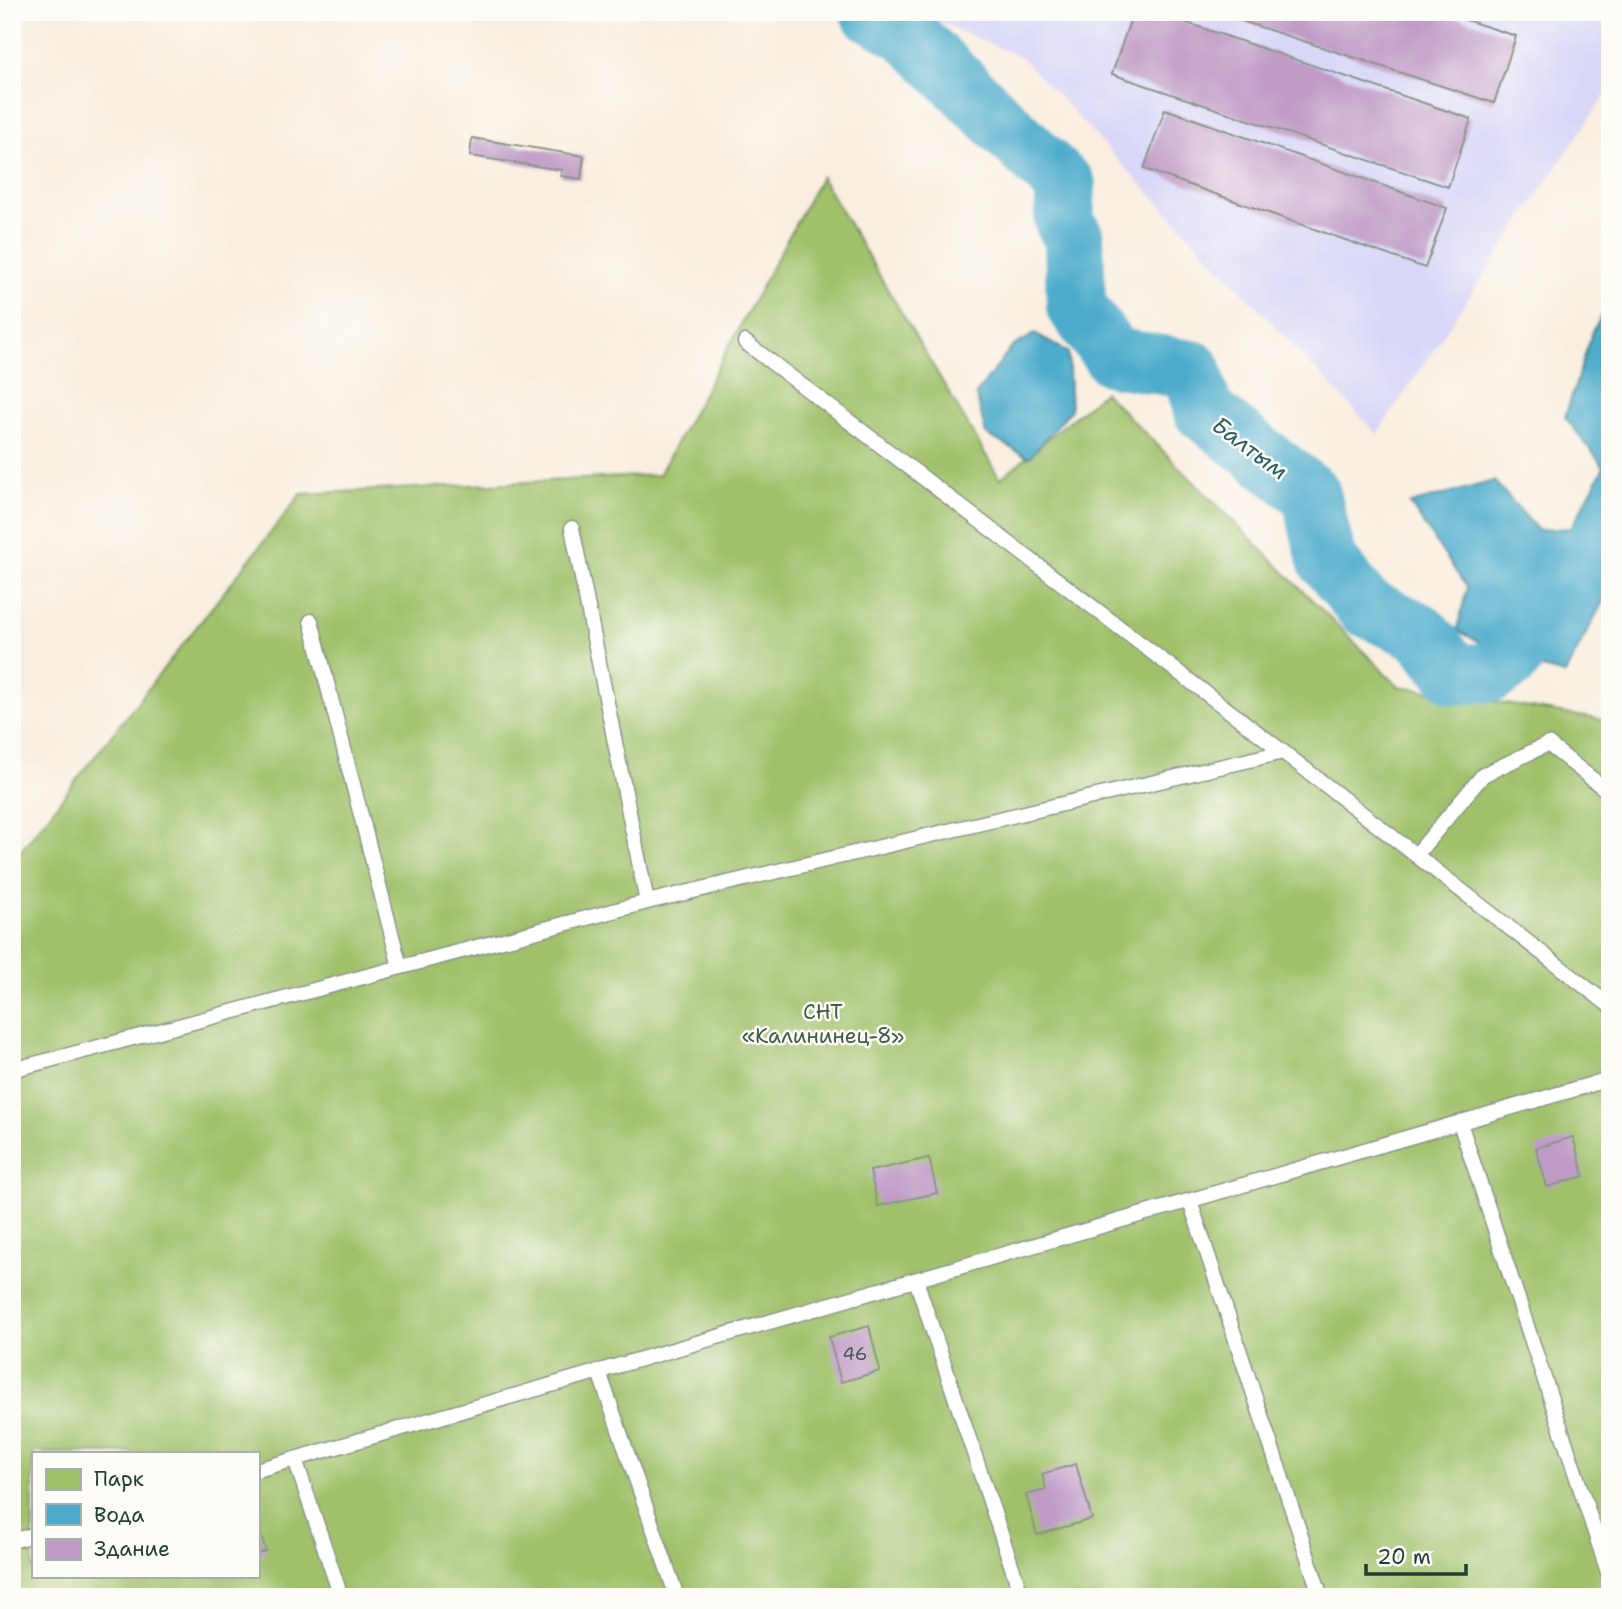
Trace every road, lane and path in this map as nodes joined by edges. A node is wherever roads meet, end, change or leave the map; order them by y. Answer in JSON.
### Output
{"nodes":[{"id":1,"x":745,"y":342,"type":"dead end"},
{"id":2,"x":572,"y":528,"type":"dead end"},
{"id":3,"x":311,"y":621,"type":"dead end"},
{"id":4,"x":1283,"y":752,"type":"junction"},
{"id":5,"x":1610,"y":793,"type":"edge"},
{"id":6,"x":1416,"y":855,"type":"junction"},
{"id":7,"x":647,"y":902,"type":"junction"},
{"id":8,"x":400,"y":967,"type":"junction"},
{"id":9,"x":1610,"y":1006,"type":"edge"},
{"id":10,"x":12,"y":1070,"type":"edge"},
{"id":11,"x":1610,"y":1079,"type":"edge"},
{"id":12,"x":1460,"y":1123,"type":"junction"},
{"id":13,"x":1190,"y":1201,"type":"junction"},
{"id":14,"x":916,"y":1280,"type":"junction"},
{"id":15,"x":599,"y":1371,"type":"junction"},
{"id":16,"x":295,"y":1459,"type":"junction"},
{"id":17,"x":259,"y":1469,"type":"edge"},
{"id":18,"x":32,"y":1535,"type":"edge"},
{"id":19,"x":12,"y":1541,"type":"edge"},
{"id":20,"x":1610,"y":1577,"type":"edge"},
{"id":21,"x":341,"y":1597,"type":"edge"},
{"id":22,"x":677,"y":1597,"type":"edge"},
{"id":23,"x":1022,"y":1597,"type":"edge"},
{"id":24,"x":1321,"y":1597,"type":"edge"}],
"edges":[{"from":1,"to":4,"type":"lane"},
{"from":2,"to":7,"type":"lane"},
{"from":3,"to":8,"type":"lane"},
{"from":4,"to":6,"type":"lane"},
{"from":4,"to":7,"type":"lane"},
{"from":5,"to":6,"type":"lane"},
{"from":6,"to":9,"type":"lane"},
{"from":7,"to":8,"type":"lane"},
{"from":8,"to":10,"type":"lane"},
{"from":11,"to":12,"type":"lane"},
{"from":12,"to":13,"type":"lane"},
{"from":12,"to":20,"type":"lane"},
{"from":13,"to":14,"type":"lane"},
{"from":13,"to":24,"type":"lane"},
{"from":14,"to":15,"type":"lane"},
{"from":14,"to":23,"type":"lane"},
{"from":15,"to":16,"type":"lane"},
{"from":15,"to":22,"type":"lane"},
{"from":16,"to":17,"type":"lane"},
{"from":16,"to":21,"type":"lane"},
{"from":18,"to":19,"type":"lane"}]}
